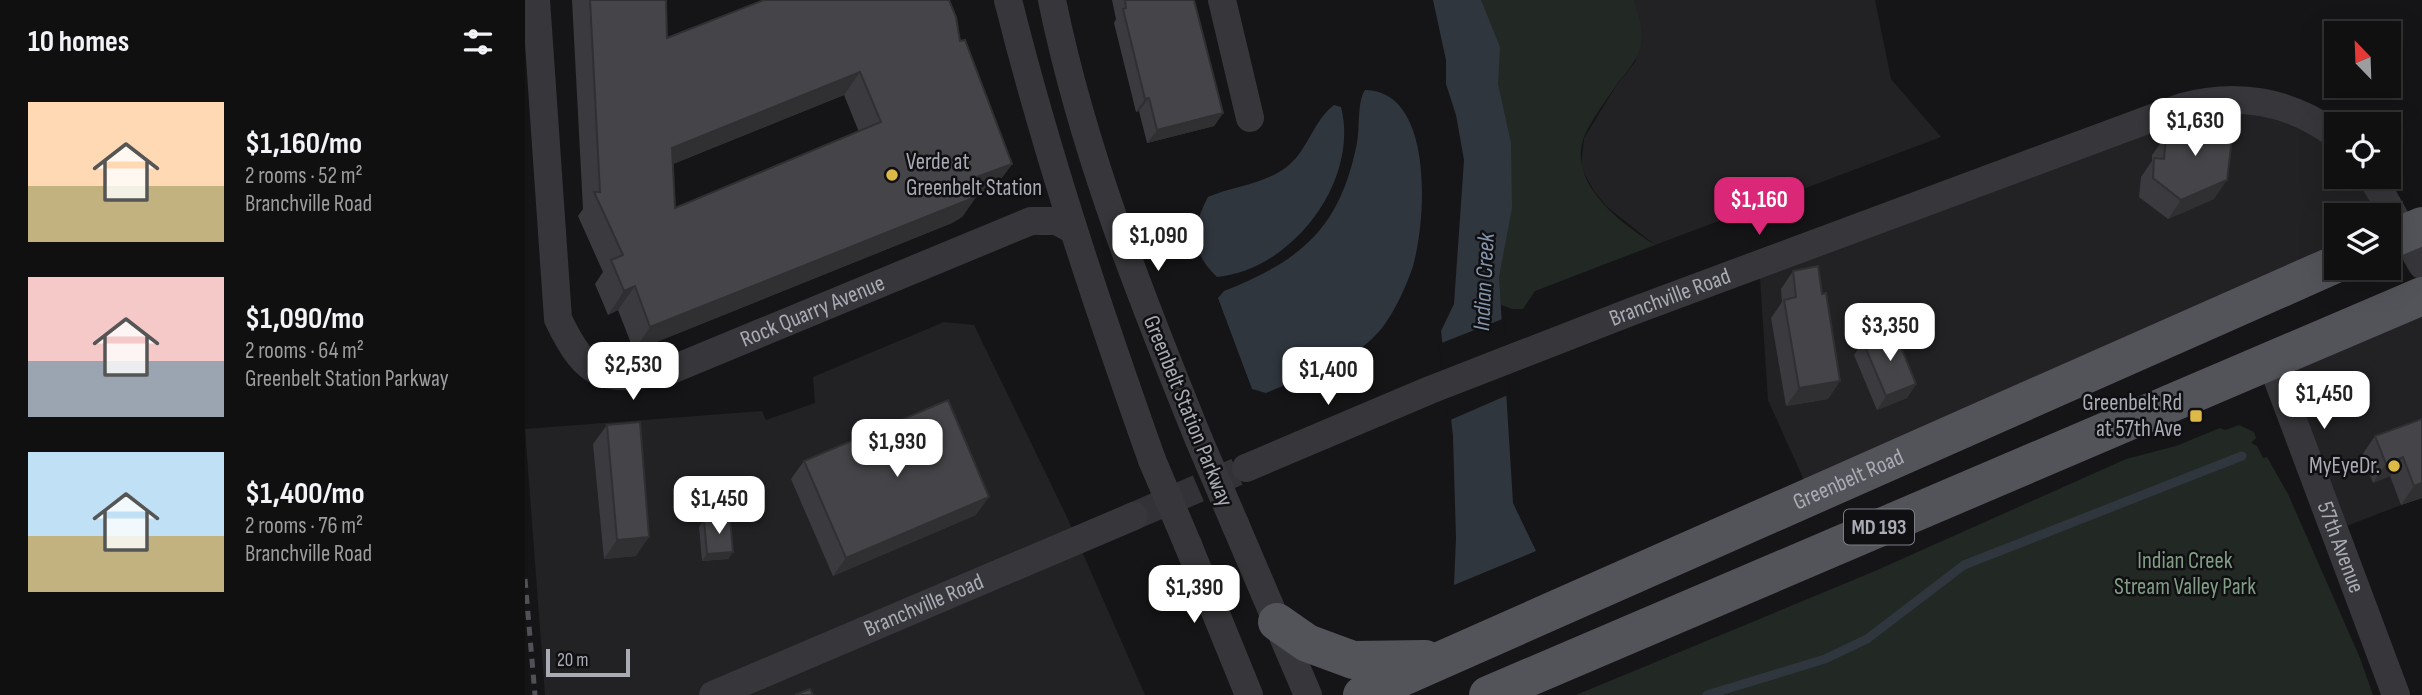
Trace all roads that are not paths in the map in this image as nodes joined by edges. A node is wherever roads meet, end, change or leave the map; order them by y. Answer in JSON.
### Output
{"nodes":[{"id":1,"x":536,"y":0,"type":"edge"},
{"id":2,"x":1008,"y":0,"type":"edge"},
{"id":3,"x":1052,"y":0,"type":"edge"},
{"id":4,"x":1222,"y":0,"type":"edge"},
{"id":5,"x":1250,"y":118,"type":"dead end"},
{"id":6,"x":2324,"y":126,"type":"edge"},
{"id":7,"x":2379,"y":189,"type":"edge"},
{"id":8,"x":1073,"y":230,"type":"junction"},
{"id":9,"x":2409,"y":241,"type":"edge"},
{"id":10,"x":2324,"y":269,"type":"edge"},
{"id":11,"x":2422,"y":296,"type":"edge"},
{"id":12,"x":2270,"y":359,"type":"junction"},
{"id":13,"x":1246,"y":468,"type":"tunnel mouth"},
{"id":14,"x":1134,"y":516,"type":"tunnel mouth"},
{"id":15,"x":1277,"y":622,"type":"junction"},
{"id":16,"x":1441,"y":659,"type":"junction"},
{"id":17,"x":713,"y":695,"type":"edge"},
{"id":18,"x":1249,"y":695,"type":"edge"},
{"id":19,"x":1308,"y":695,"type":"edge"},
{"id":20,"x":1361,"y":695,"type":"edge"},
{"id":21,"x":1488,"y":695,"type":"edge"},
{"id":22,"x":2396,"y":695,"type":"edge"}],
"edges":[{"from":1,"to":8,"type":"street","name":"Rock Quarry Avenue"},
{"from":2,"to":8,"type":"street","name":"Greenbelt Station Parkway"},
{"from":3,"to":15,"type":"street","name":"Greenbelt Station Parkway","bridge":true},
{"from":4,"to":5,"type":"street"},
{"from":6,"to":13,"type":"street","name":"Branchville Road"},
{"from":7,"to":9,"type":"street"},
{"from":8,"to":18,"type":"street","name":"Greenbelt Station Parkway","bridge":true},
{"from":10,"to":16,"type":"main road","name":"Greenbelt Road","number":"MD 193"},
{"from":11,"to":12,"type":"main road","number":"MD 193"},
{"from":12,"to":21,"type":"main road","number":"MD 193"},
{"from":12,"to":22,"type":"street","name":"57th Avenue"},
{"from":14,"to":17,"type":"street","name":"Branchville Road"},
{"from":15,"to":16,"type":"main road"},
{"from":15,"to":19,"type":"street","name":"Greenbelt Station Parkway"},
{"from":16,"to":20,"type":"main road","name":"Greenbelt Road","number":"MD 193"}]}
